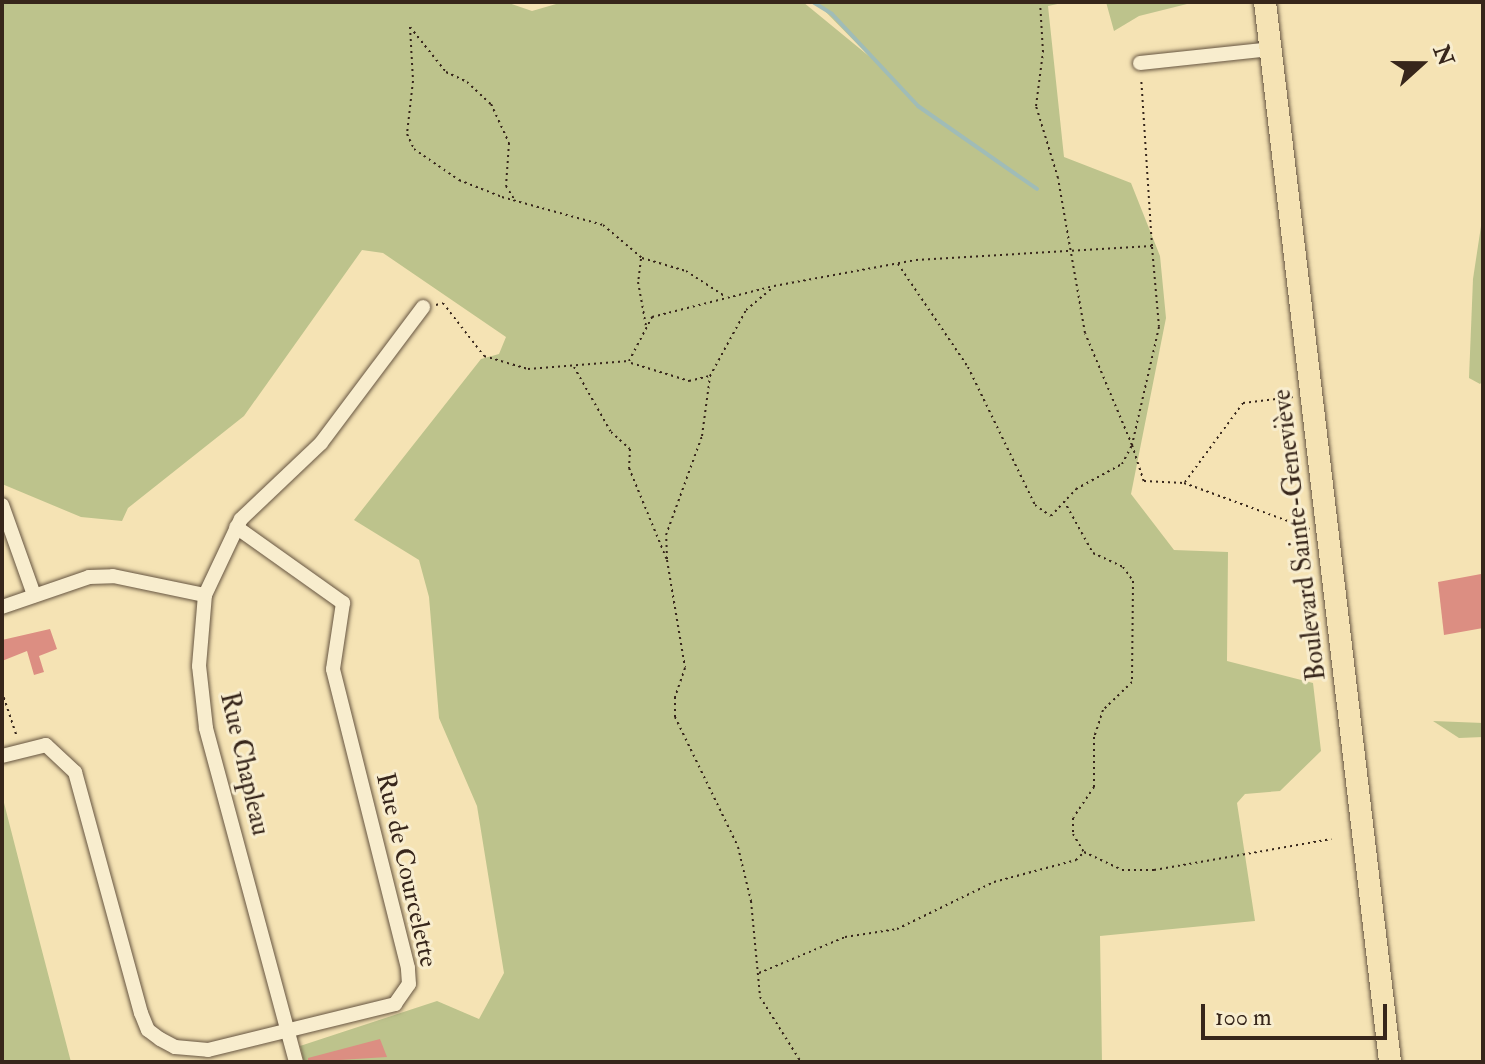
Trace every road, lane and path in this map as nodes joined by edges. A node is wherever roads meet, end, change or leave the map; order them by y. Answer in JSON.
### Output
{"nodes":[{"id":1,"x":1040,"y":2,"type":"edge"},
{"id":2,"x":1265,"y":2,"type":"edge"},
{"id":3,"x":1270,"y":49,"type":"junction"},
{"id":4,"x":1140,"y":63,"type":"joint"},
{"id":5,"x":515,"y":201,"type":"junction"},
{"id":6,"x":1152,"y":246,"type":"junction"},
{"id":7,"x":1073,"y":251,"type":"junction"},
{"id":8,"x":642,"y":258,"type":"junction"},
{"id":9,"x":897,"y":263,"type":"junction"},
{"id":10,"x":774,"y":286,"type":"junction"},
{"id":11,"x":727,"y":298,"type":"junction"},
{"id":12,"x":423,"y":307,"type":"joint"},
{"id":13,"x":647,"y":327,"type":"junction"},
{"id":14,"x":629,"y":361,"type":"junction"},
{"id":15,"x":574,"y":365,"type":"junction"},
{"id":16,"x":710,"y":376,"type":"junction"},
{"id":17,"x":1311,"y":395,"type":"junction"},
{"id":18,"x":1132,"y":445,"type":"junction"},
{"id":19,"x":1184,"y":483,"type":"junction"},
{"id":20,"x":1064,"y":499,"type":"junction"},
{"id":21,"x":2,"y":505,"type":"edge"},
{"id":22,"x":236,"y":527,"type":"junction"},
{"id":23,"x":1328,"y":536,"type":"junction"},
{"id":24,"x":667,"y":560,"type":"junction"},
{"id":25,"x":34,"y":595,"type":"junction"},
{"id":26,"x":205,"y":595,"type":"junction"},
{"id":27,"x":2,"y":607,"type":"edge"},
{"id":28,"x":2,"y":692,"type":"edge"},
{"id":29,"x":21,"y":749,"type":"junction"},
{"id":30,"x":2,"y":756,"type":"edge"},
{"id":31,"x":1331,"y":839,"type":"dead end"},
{"id":32,"x":1084,"y":852,"type":"junction"},
{"id":33,"x":758,"y":973,"type":"junction"},
{"id":34,"x":289,"y":1030,"type":"junction"},
{"id":35,"x":296,"y":1062,"type":"edge"},
{"id":36,"x":801,"y":1062,"type":"edge"},
{"id":37,"x":1390,"y":1062,"type":"edge"}],
"edges":[{"from":1,"to":7,"type":"path"},
{"from":2,"to":3,"type":"main road","name":"Boulevard Sainte-Geneviève"},
{"from":3,"to":4,"type":"street"},
{"from":3,"to":17,"type":"main road","name":"Boulevard Sainte-Geneviève"},
{"from":4,"to":6,"type":"path"},
{"from":5,"to":5,"type":"path"},
{"from":5,"to":8,"type":"path"},
{"from":6,"to":7,"type":"path"},
{"from":6,"to":18,"type":"path"},
{"from":7,"to":9,"type":"path"},
{"from":7,"to":18,"type":"path"},
{"from":8,"to":11,"type":"path"},
{"from":8,"to":13,"type":"path"},
{"from":9,"to":10,"type":"path"},
{"from":9,"to":20,"type":"path"},
{"from":10,"to":11,"type":"path"},
{"from":10,"to":16,"type":"path"},
{"from":11,"to":13,"type":"path"},
{"from":12,"to":15,"type":"path"},
{"from":12,"to":22,"type":"street","name":"Rue Chapleau"},
{"from":13,"to":14,"type":"path"},
{"from":14,"to":15,"type":"path"},
{"from":14,"to":16,"type":"path"},
{"from":15,"to":24,"type":"path"},
{"from":16,"to":24,"type":"path"},
{"from":17,"to":19,"type":"path"},
{"from":17,"to":23,"type":"main road","name":"Boulevard Sainte-Geneviève"},
{"from":18,"to":19,"type":"path"},
{"from":18,"to":20,"type":"path"},
{"from":19,"to":23,"type":"path"},
{"from":20,"to":32,"type":"path"},
{"from":21,"to":25,"type":"street"},
{"from":22,"to":26,"type":"street","name":"Rue Chapleau"},
{"from":22,"to":34,"type":"street","name":"Rue de Courcelette"},
{"from":23,"to":37,"type":"main road","name":"Boulevard Sainte-Geneviève"},
{"from":24,"to":33,"type":"path"},
{"from":25,"to":26,"type":"street"},
{"from":25,"to":27,"type":"street"},
{"from":26,"to":34,"type":"street","name":"Rue Chapleau"},
{"from":28,"to":29,"type":"path"},
{"from":29,"to":30,"type":"street","name":"Rue de Courcelette"},
{"from":29,"to":34,"type":"street","name":"Rue de Courcelette"},
{"from":31,"to":32,"type":"path"},
{"from":32,"to":33,"type":"path"},
{"from":33,"to":36,"type":"path"},
{"from":34,"to":35,"type":"street","name":"Rue Chapleau"}]}
